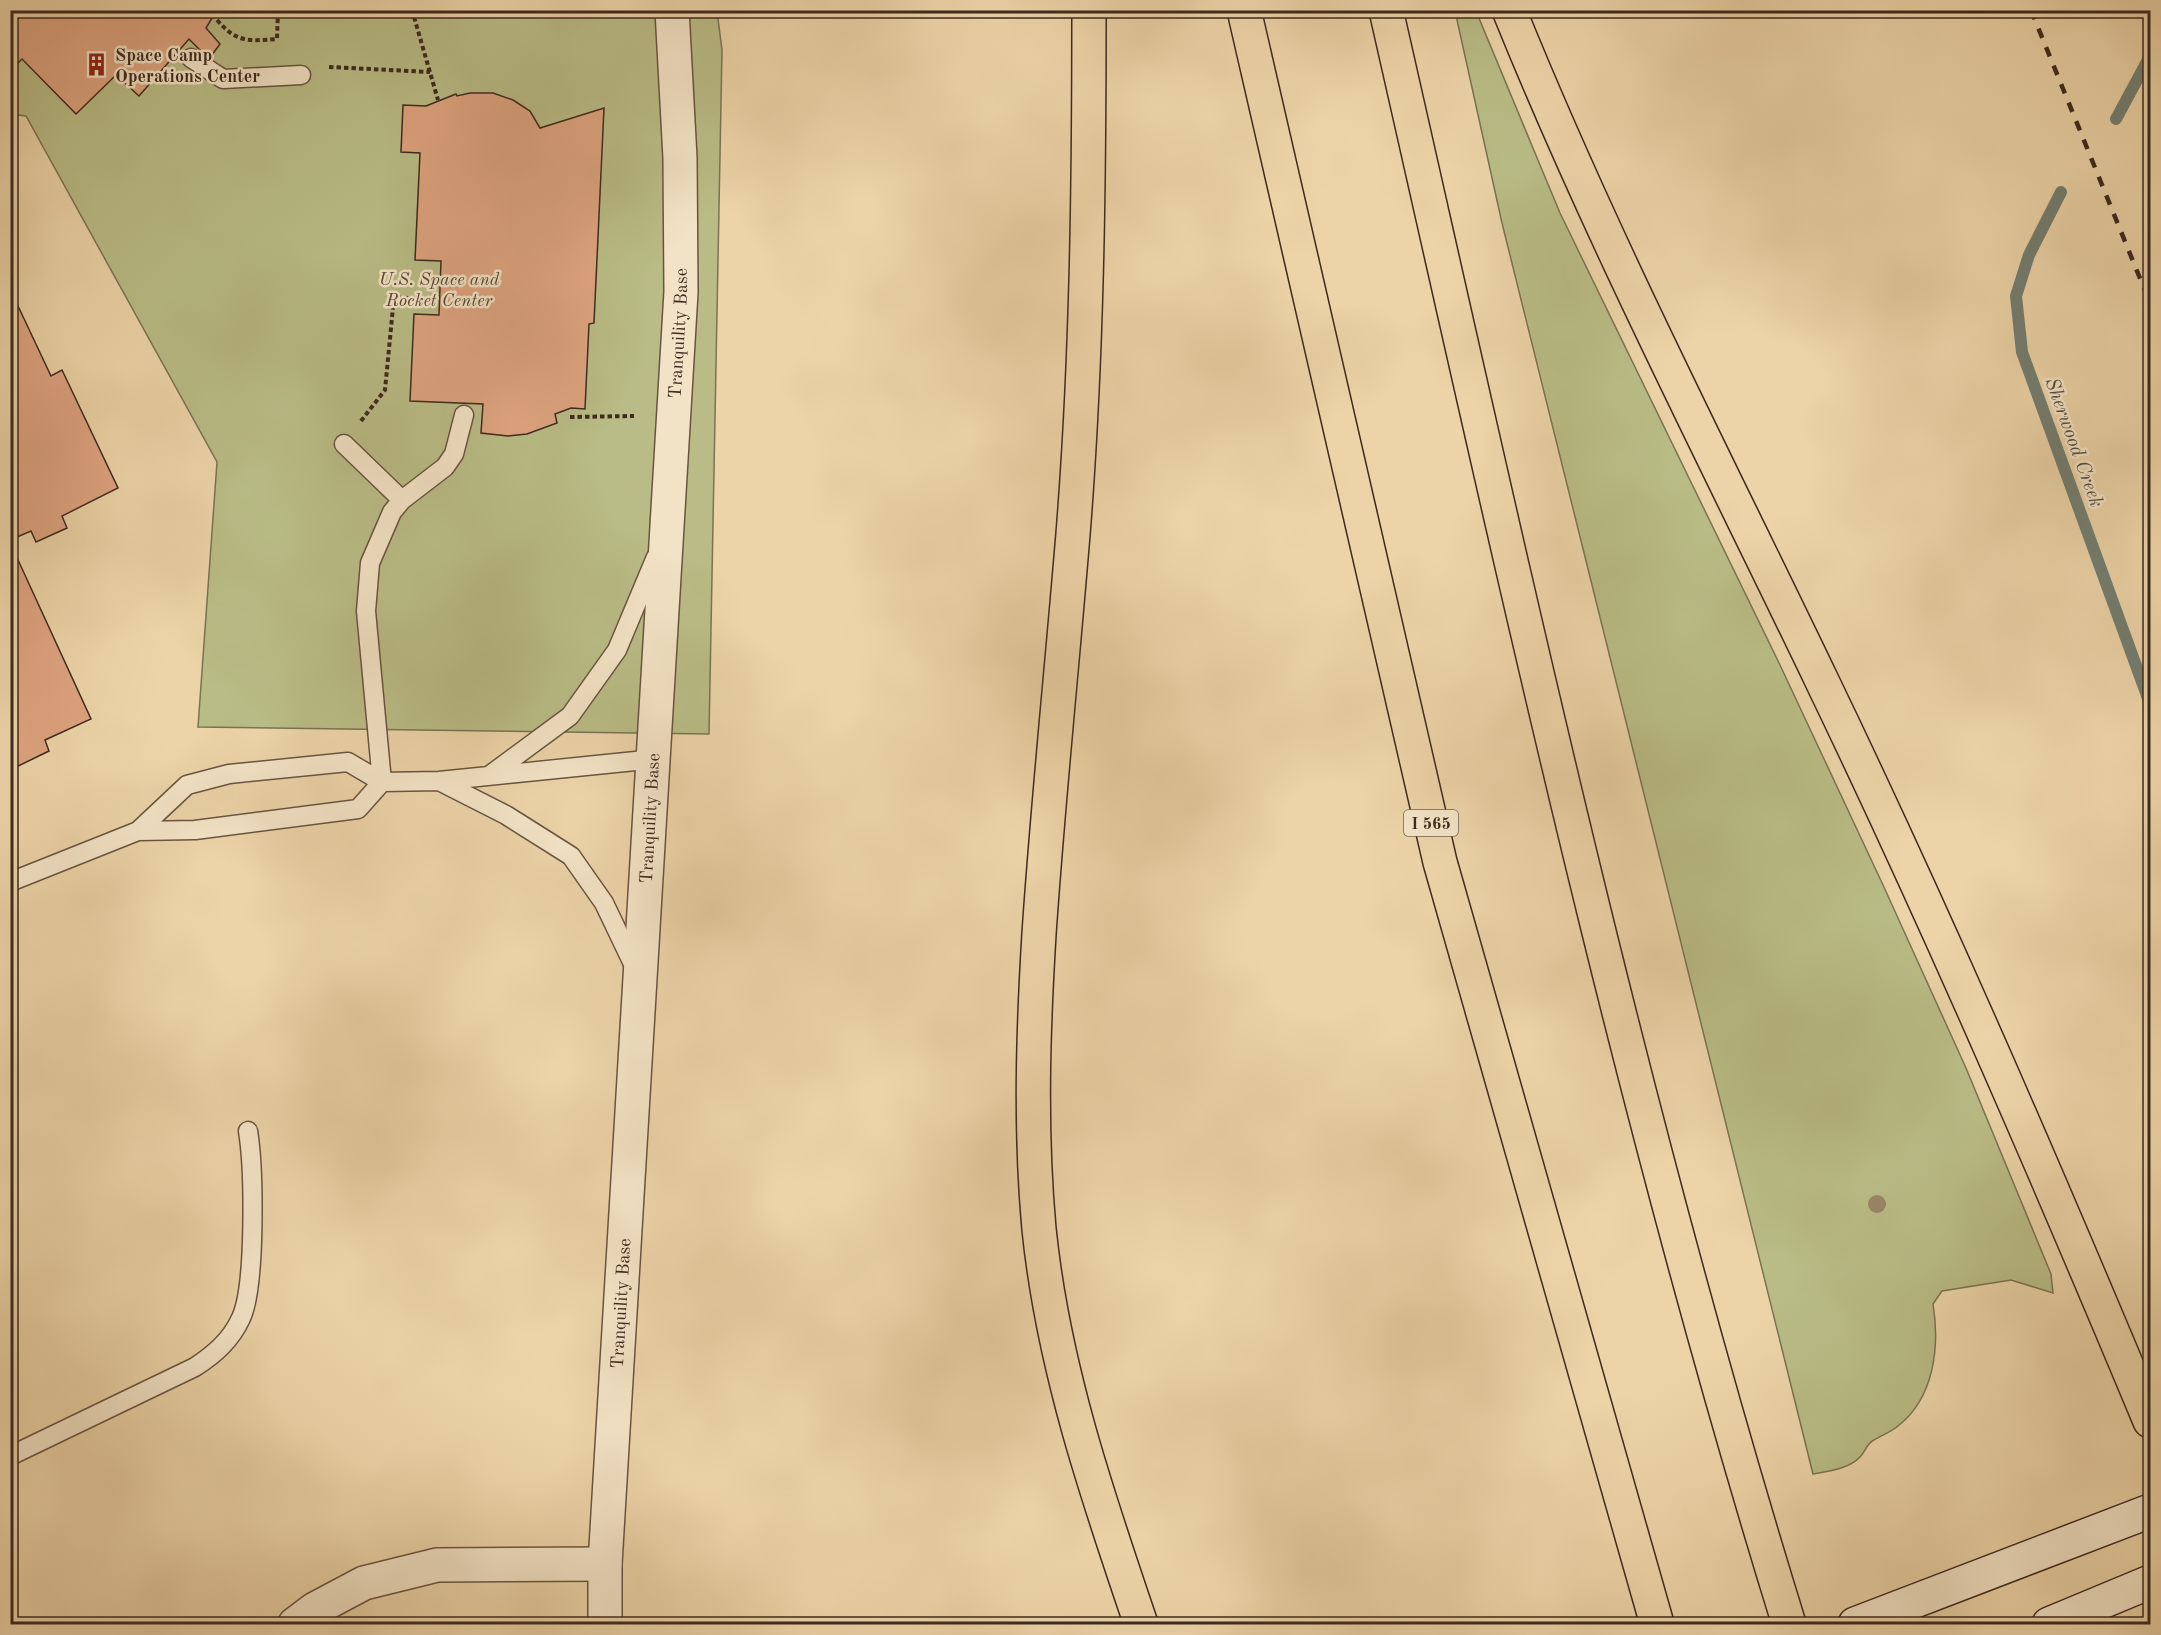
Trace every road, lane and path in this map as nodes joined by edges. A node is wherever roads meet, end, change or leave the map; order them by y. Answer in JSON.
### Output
{"nodes":[{"id":1,"x":278,"y":10,"type":"edge"},
{"id":2,"x":412,"y":10,"type":"edge"},
{"id":3,"x":672,"y":10,"type":"edge"},
{"id":4,"x":1089,"y":10,"type":"edge"},
{"id":5,"x":1244,"y":10,"type":"edge"},
{"id":6,"x":1386,"y":10,"type":"edge"},
{"id":7,"x":1509,"y":10,"type":"edge"},
{"id":8,"x":217,"y":20,"type":"dead end"},
{"id":9,"x":191,"y":58,"type":"dead end"},
{"id":10,"x":328,"y":67,"type":"dead end"},
{"id":11,"x":430,"y":72,"type":"junction"},
{"id":12,"x":301,"y":75,"type":"dead end"},
{"id":13,"x":438,"y":100,"type":"dead end"},
{"id":14,"x":425,"y":298,"type":"dead end"},
{"id":15,"x":464,"y":415,"type":"dead end"},
{"id":16,"x":634,"y":416,"type":"dead end"},
{"id":17,"x":570,"y":417,"type":"dead end"},
{"id":18,"x":346,"y":446,"type":"joint"},
{"id":19,"x":402,"y":500,"type":"junction"},
{"id":20,"x":668,"y":531,"type":"junction"},
{"id":21,"x":655,"y":759,"type":"junction"},
{"id":22,"x":489,"y":776,"type":"junction"},
{"id":23,"x":439,"y":781,"type":"junction"},
{"id":24,"x":382,"y":782,"type":"junction"},
{"id":25,"x":138,"y":831,"type":"junction"},
{"id":26,"x":10,"y":882,"type":"edge"},
{"id":27,"x":641,"y":981,"type":"junction"},
{"id":28,"x":248,"y":1131,"type":"dead end"},
{"id":29,"x":2115,"y":1336,"type":"junction"},
{"id":30,"x":2151,"y":1365,"type":"edge"},
{"id":31,"x":2151,"y":1421,"type":"edge"},
{"id":32,"x":10,"y":1456,"type":"edge"},
{"id":33,"x":2151,"y":1511,"type":"edge"},
{"id":34,"x":605,"y":1564,"type":"junction"},
{"id":35,"x":2151,"y":1582,"type":"edge"},
{"id":36,"x":295,"y":1624,"type":"edge"},
{"id":37,"x":605,"y":1624,"type":"edge"},
{"id":38,"x":1141,"y":1624,"type":"edge"},
{"id":39,"x":1657,"y":1624,"type":"edge"},
{"id":40,"x":1789,"y":1624,"type":"edge"},
{"id":41,"x":1856,"y":1624,"type":"edge"},
{"id":42,"x":2049,"y":1624,"type":"edge"}],
"edges":[{"from":1,"to":8,"type":"path"},
{"from":2,"to":11,"type":"path"},
{"from":3,"to":20,"type":"street","name":"Tranquility Base"},
{"from":4,"to":38,"type":"highway"},
{"from":5,"to":39,"type":"highway","number":"I 565"},
{"from":6,"to":40,"type":"highway"},
{"from":7,"to":29,"type":"highway"},
{"from":9,"to":12,"type":"lane"},
{"from":10,"to":11,"type":"path"},
{"from":11,"to":13,"type":"path"},
{"from":14,"to":18,"type":"path"},
{"from":15,"to":19,"type":"lane"},
{"from":16,"to":17,"type":"path"},
{"from":18,"to":19,"type":"lane"},
{"from":19,"to":24,"type":"lane"},
{"from":20,"to":21,"type":"street","name":"Tranquility Base"},
{"from":20,"to":22,"type":"lane"},
{"from":21,"to":22,"type":"lane"},
{"from":21,"to":27,"type":"street","name":"Tranquility Base"},
{"from":22,"to":23,"type":"lane"},
{"from":23,"to":24,"type":"lane"},
{"from":23,"to":27,"type":"lane"},
{"from":24,"to":25,"type":"lane"},
{"from":24,"to":25,"type":"lane"},
{"from":25,"to":26,"type":"lane"},
{"from":27,"to":34,"type":"street","name":"Tranquility Base"},
{"from":28,"to":32,"type":"lane"},
{"from":29,"to":30,"type":"highway"},
{"from":29,"to":31,"type":"highway"},
{"from":33,"to":41,"type":"street"},
{"from":34,"to":36,"type":"street"},
{"from":34,"to":37,"type":"street","name":"Tranquility Base"},
{"from":35,"to":42,"type":"street"}]}
